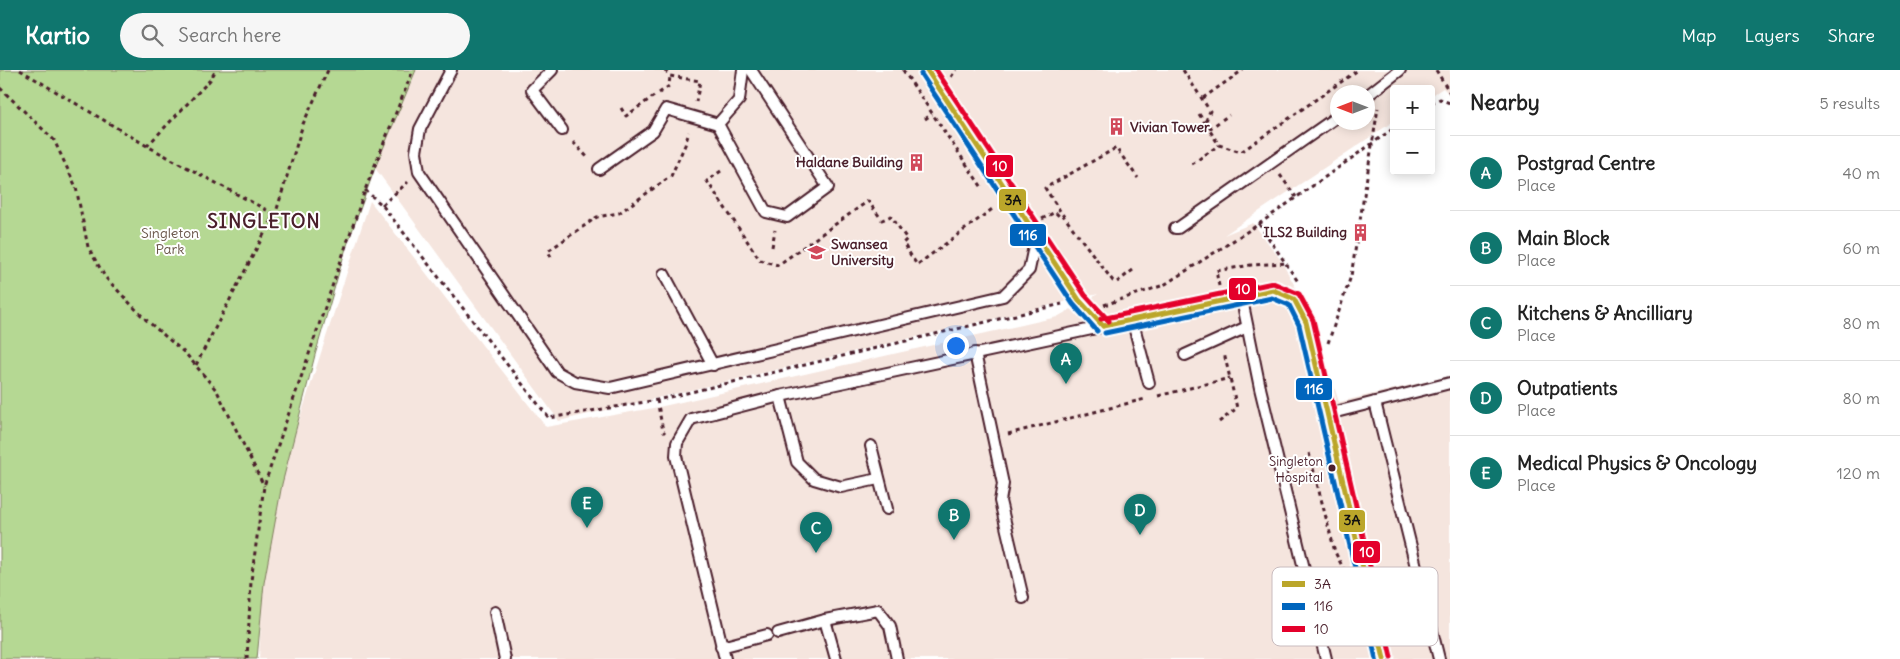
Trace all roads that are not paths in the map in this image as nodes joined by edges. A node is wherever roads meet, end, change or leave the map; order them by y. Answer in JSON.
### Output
{"nodes":[{"id":1,"x":451,"y":70,"type":"edge"},
{"id":2,"x":552,"y":70,"type":"edge"},
{"id":3,"x":743,"y":70,"type":"edge"},
{"id":4,"x":751,"y":70,"type":"edge"},
{"id":5,"x":1400,"y":70,"type":"edge"},
{"id":6,"x":932,"y":72,"type":"edge"},
{"id":7,"x":1375,"y":90,"type":"edge"},
{"id":8,"x":1330,"y":122,"type":"edge"},
{"id":9,"x":718,"y":124,"type":"junction"},
{"id":10,"x":562,"y":130,"type":"road end"},
{"id":11,"x":599,"y":169,"type":"road end"},
{"id":12,"x":1175,"y":228,"type":"dead end"},
{"id":13,"x":1036,"y":237,"type":"junction"},
{"id":14,"x":664,"y":274,"type":"dead end"},
{"id":15,"x":1241,"y":295,"type":"junction"},
{"id":16,"x":1132,"y":319,"type":"junction"},
{"id":17,"x":1103,"y":326,"type":"junction"},
{"id":18,"x":1247,"y":326,"type":"junction"},
{"id":19,"x":975,"y":353,"type":"junction"},
{"id":20,"x":1185,"y":355,"type":"dead end"},
{"id":21,"x":713,"y":365,"type":"junction"},
{"id":22,"x":1149,"y":383,"type":"dead end"},
{"id":23,"x":1450,"y":383,"type":"edge"},
{"id":24,"x":780,"y":396,"type":"junction"},
{"id":25,"x":1375,"y":402,"type":"junction"},
{"id":26,"x":1328,"y":414,"type":"junction"},
{"id":27,"x":871,"y":446,"type":"dead end"},
{"id":28,"x":878,"y":479,"type":"junction"},
{"id":29,"x":887,"y":509,"type":"dead end"},
{"id":30,"x":1304,"y":567,"type":"edge"},
{"id":31,"x":1364,"y":567,"type":"edge"},
{"id":32,"x":1416,"y":567,"type":"edge"},
{"id":33,"x":1023,"y":598,"type":"dead end"},
{"id":34,"x":495,"y":612,"type":"dead end"},
{"id":35,"x":825,"y":620,"type":"junction"},
{"id":36,"x":778,"y":633,"type":"dead end"},
{"id":37,"x":767,"y":636,"type":"dead end"},
{"id":38,"x":1323,"y":646,"type":"edge"},
{"id":39,"x":1382,"y":646,"type":"edge"},
{"id":40,"x":1436,"y":646,"type":"edge"},
{"id":41,"x":721,"y":647,"type":"junction"},
{"id":42,"x":505,"y":659,"type":"edge"},
{"id":43,"x":724,"y":659,"type":"edge"},
{"id":44,"x":836,"y":659,"type":"edge"},
{"id":45,"x":897,"y":659,"type":"edge"},
{"id":46,"x":1326,"y":659,"type":"edge"},
{"id":47,"x":1384,"y":659,"type":"edge"},
{"id":48,"x":1439,"y":659,"type":"edge"}],
"edges":[{"from":1,"to":21,"type":"lane"},
{"from":2,"to":10,"type":"lane"},
{"from":3,"to":9,"type":"lane"},
{"from":4,"to":9,"type":"lane"},
{"from":5,"to":7,"type":"lane"},
{"from":6,"to":13,"type":"lane"},
{"from":8,"to":12,"type":"lane"},
{"from":9,"to":11,"type":"lane"},
{"from":13,"to":17,"type":"lane"},
{"from":13,"to":21,"type":"lane"},
{"from":14,"to":21,"type":"lane"},
{"from":15,"to":16,"type":"lane"},
{"from":15,"to":18,"type":"lane"},
{"from":15,"to":26,"type":"lane"},
{"from":16,"to":17,"type":"lane"},
{"from":16,"to":22,"type":"lane"},
{"from":17,"to":19,"type":"lane"},
{"from":18,"to":20,"type":"lane"},
{"from":18,"to":30,"type":"lane"},
{"from":19,"to":24,"type":"lane"},
{"from":19,"to":33,"type":"lane"},
{"from":23,"to":25,"type":"lane"},
{"from":24,"to":28,"type":"lane"},
{"from":24,"to":41,"type":"lane"},
{"from":25,"to":26,"type":"lane"},
{"from":25,"to":32,"type":"lane"},
{"from":26,"to":31,"type":"lane"},
{"from":27,"to":28,"type":"lane"},
{"from":28,"to":29,"type":"lane"},
{"from":34,"to":42,"type":"lane"},
{"from":35,"to":36,"type":"lane"},
{"from":35,"to":44,"type":"lane"},
{"from":35,"to":45,"type":"lane"},
{"from":37,"to":41,"type":"lane"},
{"from":38,"to":46,"type":"lane"},
{"from":39,"to":47,"type":"lane"},
{"from":40,"to":48,"type":"lane"},
{"from":41,"to":43,"type":"lane"}]}
